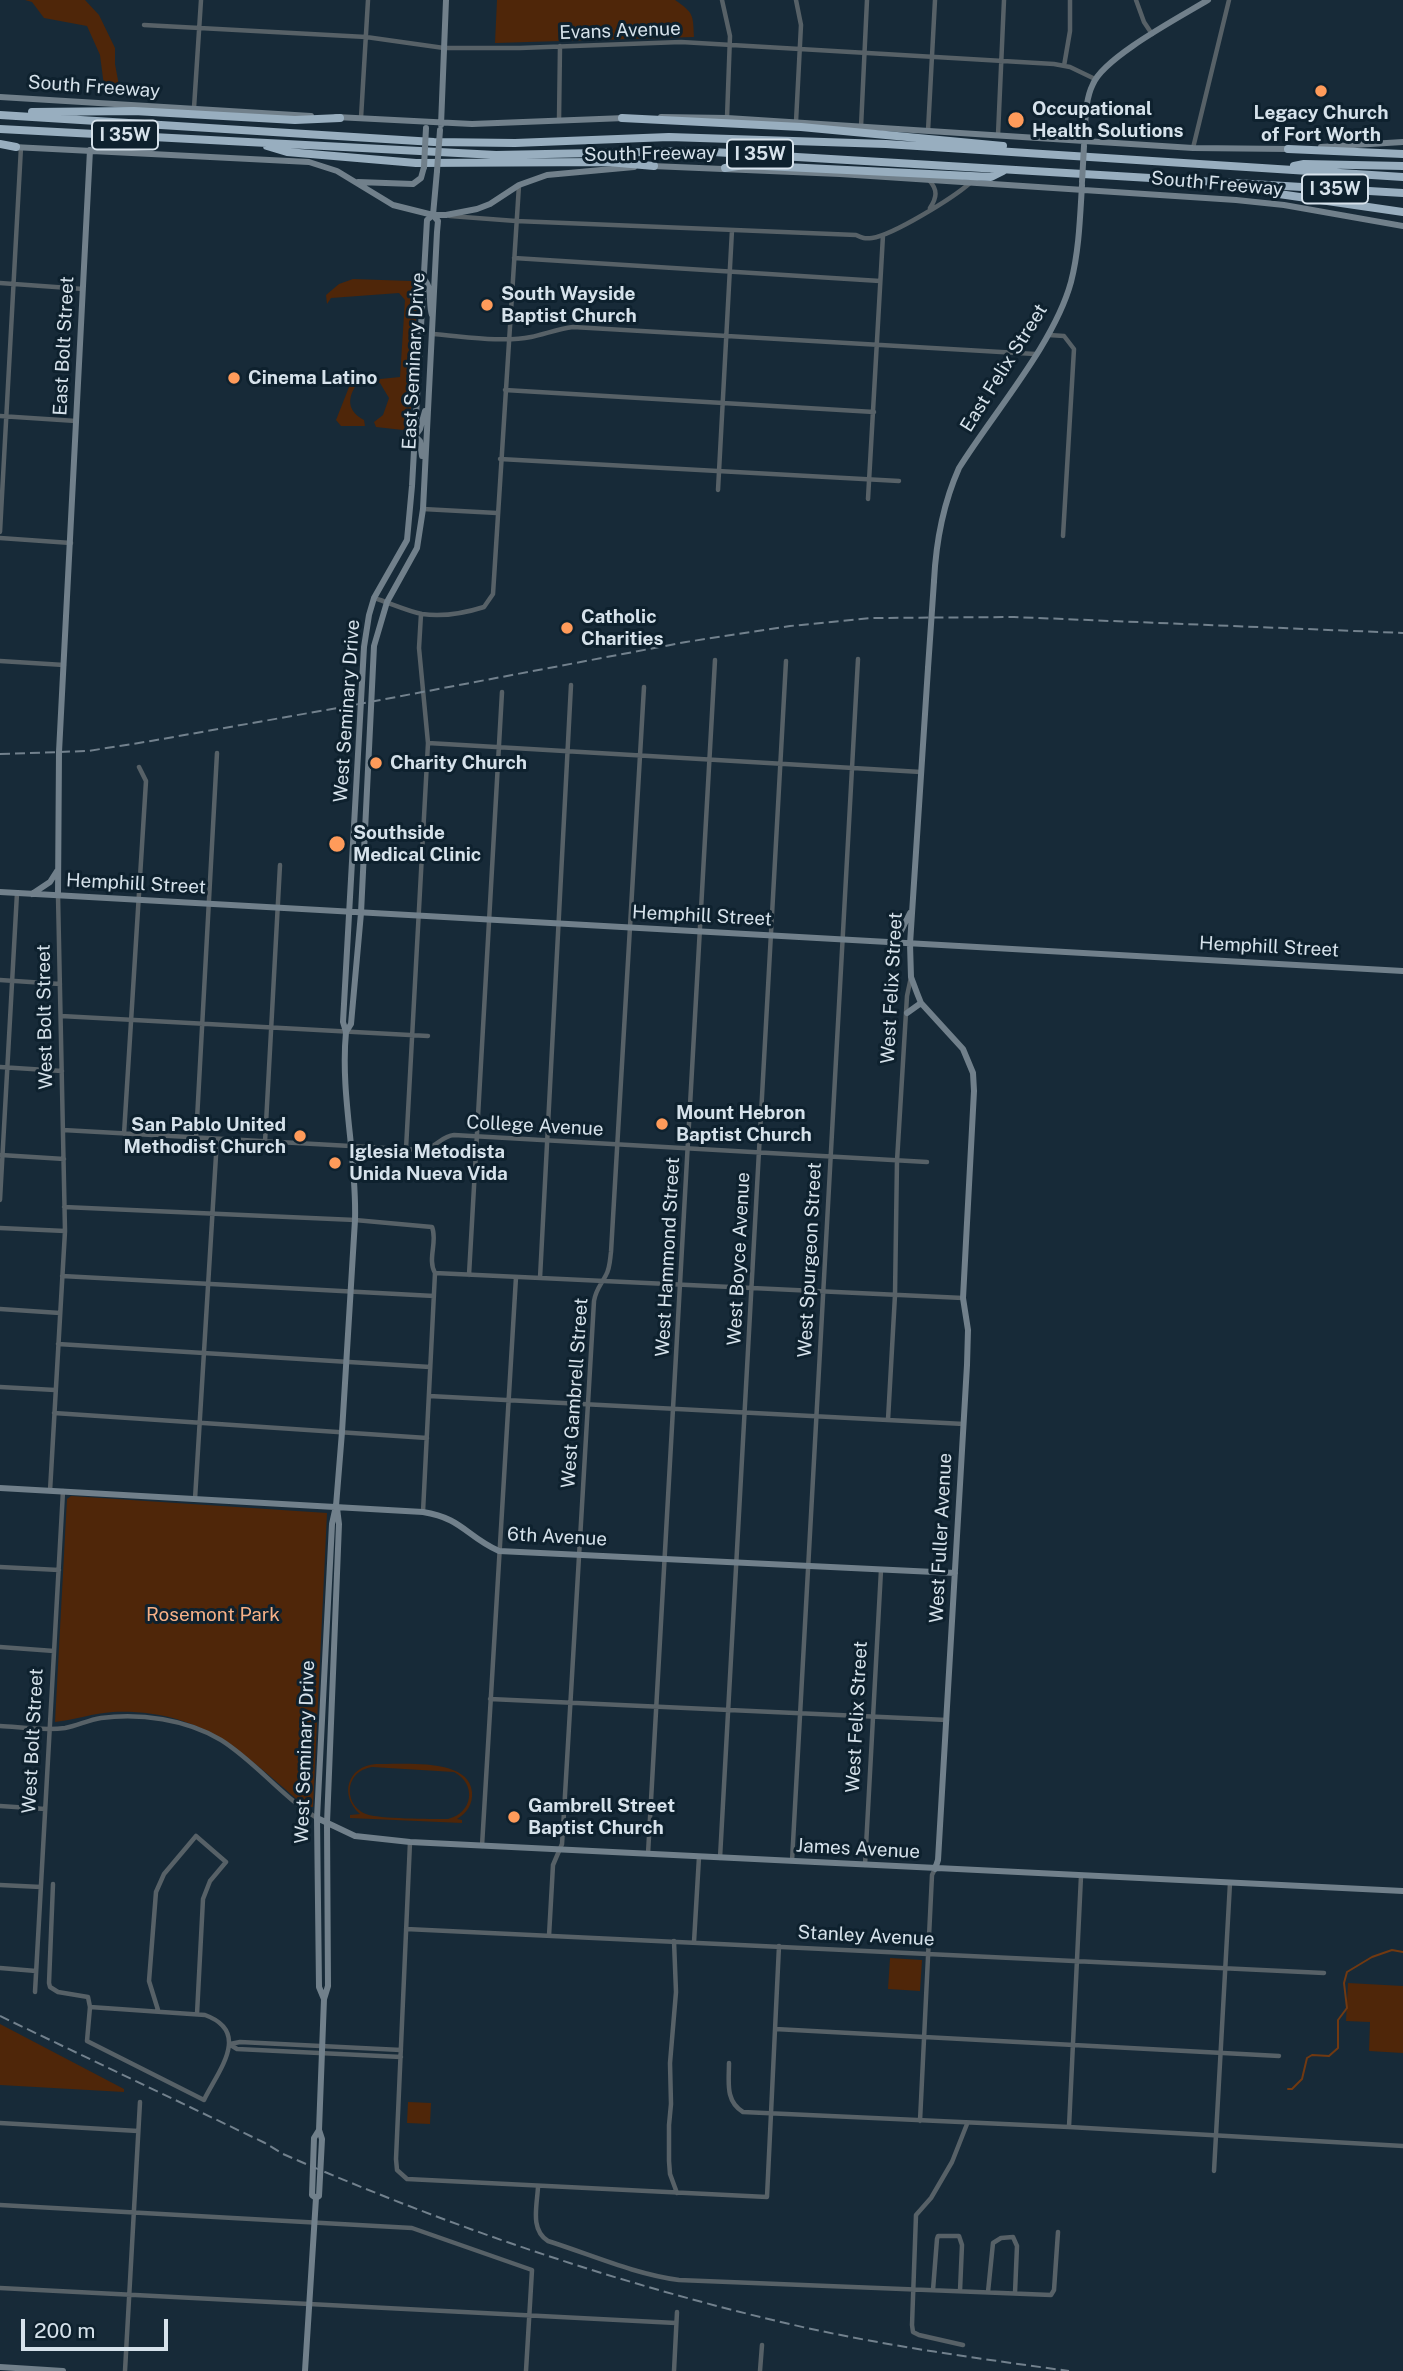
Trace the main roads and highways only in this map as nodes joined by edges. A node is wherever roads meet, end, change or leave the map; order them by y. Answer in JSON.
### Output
{"nodes":[{"id":1,"x":446,"y":0,"type":"edge"},
{"id":2,"x":1208,"y":0,"type":"edge"},
{"id":3,"x":0,"y":97,"type":"edge"},
{"id":4,"x":0,"y":114,"type":"edge"},
{"id":5,"x":340,"y":118,"type":"junction"},
{"id":6,"x":622,"y":118,"type":"junction"},
{"id":7,"x":427,"y":126,"type":"junction"},
{"id":8,"x":441,"y":127,"type":"junction"},
{"id":9,"x":0,"y":129,"type":"edge"},
{"id":10,"x":251,"y":142,"type":"junction"},
{"id":11,"x":1403,"y":142,"type":"edge"},
{"id":12,"x":1084,"y":144,"type":"junction"},
{"id":13,"x":0,"y":145,"type":"edge"},
{"id":14,"x":19,"y":147,"type":"joint"},
{"id":15,"x":1288,"y":149,"type":"junction"},
{"id":16,"x":90,"y":150,"type":"junction"},
{"id":17,"x":1015,"y":152,"type":"junction"},
{"id":18,"x":1403,"y":154,"type":"edge"},
{"id":19,"x":653,"y":166,"type":"junction"},
{"id":20,"x":1403,"y":166,"type":"edge"},
{"id":21,"x":725,"y":169,"type":"junction"},
{"id":22,"x":1285,"y":169,"type":"junction"},
{"id":23,"x":1006,"y":170,"type":"junction"},
{"id":24,"x":1403,"y":177,"type":"edge"},
{"id":25,"x":356,"y":182,"type":"junction"},
{"id":26,"x":1082,"y":185,"type":"junction"},
{"id":27,"x":1267,"y":186,"type":"junction"},
{"id":28,"x":1403,"y":193,"type":"edge"},
{"id":29,"x":1403,"y":213,"type":"edge"},
{"id":30,"x":433,"y":215,"type":"junction"},
{"id":31,"x":1403,"y":226,"type":"edge"},
{"id":32,"x":424,"y":279,"type":"junction"},
{"id":33,"x":433,"y":317,"type":"junction"},
{"id":34,"x":429,"y":396,"type":"junction"},
{"id":35,"x":415,"y":436,"type":"junction"},
{"id":36,"x":424,"y":468,"type":"junction"},
{"id":37,"x":412,"y":486,"type":"junction"},
{"id":38,"x":423,"y":509,"type":"junction"},
{"id":39,"x":71,"y":543,"type":"joint"},
{"id":40,"x":935,"y":557,"type":"joint"},
{"id":41,"x":355,"y":809,"type":"junction"},
{"id":42,"x":366,"y":813,"type":"junction"},
{"id":43,"x":58,"y":870,"type":"junction"},
{"id":44,"x":0,"y":892,"type":"edge"},
{"id":45,"x":32,"y":894,"type":"junction"},
{"id":46,"x":58,"y":895,"type":"junction"},
{"id":47,"x":913,"y":909,"type":"junction"},
{"id":48,"x":350,"y":913,"type":"junction"},
{"id":49,"x":361,"y":913,"type":"junction"},
{"id":50,"x":889,"y":943,"type":"junction"},
{"id":51,"x":910,"y":944,"type":"junction"},
{"id":52,"x":1403,"y":971,"type":"edge"},
{"id":53,"x":911,"y":976,"type":"joint"},
{"id":54,"x":921,"y":1003,"type":"junction"},
{"id":55,"x":907,"y":1013,"type":"road end"},
{"id":56,"x":346,"y":1032,"type":"junction"},
{"id":57,"x":0,"y":1488,"type":"edge"},
{"id":58,"x":336,"y":1506,"type":"junction"},
{"id":59,"x":956,"y":1573,"type":"junction"},
{"id":60,"x":326,"y":1622,"type":"junction"},
{"id":61,"x":335,"y":1622,"type":"junction"},
{"id":62,"x":321,"y":1738,"type":"junction"},
{"id":63,"x":330,"y":1739,"type":"junction"},
{"id":64,"x":317,"y":1818,"type":"junction"},
{"id":65,"x":327,"y":1824,"type":"junction"},
{"id":66,"x":935,"y":1869,"type":"junction"},
{"id":67,"x":1403,"y":1891,"type":"edge"},
{"id":68,"x":324,"y":1999,"type":"junction"},
{"id":69,"x":0,"y":2368,"type":"edge"},
{"id":70,"x":33,"y":2370,"type":"edge"},
{"id":71,"x":63,"y":2371,"type":"edge"},
{"id":72,"x":305,"y":2371,"type":"edge"}],
"edges":[{"from":1,"to":8,"type":"main road","name":"East Seminary Drive"},
{"from":2,"to":12,"type":"main road","name":"East Felix Street"},
{"from":3,"to":5,"type":"main road","name":"South Freeway"},
{"from":4,"to":5,"type":"highway"},
{"from":4,"to":17,"type":"highway","name":"South Freeway","number":"I 35W"},
{"from":5,"to":7,"type":"main road","name":"South Freeway"},
{"from":6,"to":8,"type":"main road","name":"South Freeway"},
{"from":6,"to":12,"type":"main road","name":"South Freeway"},
{"from":6,"to":17,"type":"highway"},
{"from":7,"to":8,"type":"main road","name":"South Freeway"},
{"from":7,"to":25,"type":"main road","bridge":true},
{"from":8,"to":30,"type":"main road","name":"East Seminary Drive","bridge":true},
{"from":9,"to":10,"type":"highway","name":"South Freeway","number":"I 35W"},
{"from":10,"to":19,"type":"highway"},
{"from":10,"to":23,"type":"highway","name":"South Freeway","number":"I 35W"},
{"from":11,"to":15,"type":"main road","name":"South Freeway"},
{"from":12,"to":15,"type":"main road","name":"South Freeway"},
{"from":12,"to":26,"type":"main road","name":"East Felix Street","bridge":true},
{"from":13,"to":14,"type":"highway"},
{"from":14,"to":16,"type":"main road","name":"South Freeway"},
{"from":15,"to":18,"type":"highway"},
{"from":16,"to":25,"type":"main road","name":"South Freeway"},
{"from":16,"to":39,"type":"main road","name":"East Bolt Street"},
{"from":17,"to":22,"type":"highway","name":"South Freeway","number":"I 35W"},
{"from":19,"to":21,"type":"main road","name":"South Freeway"},
{"from":19,"to":30,"type":"main road","name":"South Freeway"},
{"from":20,"to":22,"type":"highway"},
{"from":21,"to":23,"type":"highway"},
{"from":21,"to":26,"type":"main road","name":"South Freeway"},
{"from":22,"to":24,"type":"highway","name":"South Freeway","number":"I 35W"},
{"from":23,"to":27,"type":"highway","name":"South Freeway","number":"I 35W"},
{"from":25,"to":30,"type":"main road","name":"South Freeway"},
{"from":26,"to":31,"type":"main road","name":"South Freeway"},
{"from":26,"to":40,"type":"main road","name":"East Felix Street"},
{"from":27,"to":28,"type":"highway","name":"South Freeway","number":"I 35W"},
{"from":27,"to":29,"type":"highway"},
{"from":30,"to":32,"type":"main road","name":"East Seminary Drive"},
{"from":30,"to":33,"type":"main road","name":"East Seminary Drive"},
{"from":32,"to":33,"type":"main road"},
{"from":32,"to":35,"type":"main road","name":"East Seminary Drive"},
{"from":33,"to":34,"type":"main road","name":"East Seminary Drive"},
{"from":34,"to":35,"type":"main road"},
{"from":34,"to":36,"type":"main road","name":"East Seminary Drive"},
{"from":35,"to":36,"type":"main road"},
{"from":35,"to":37,"type":"main road","name":"East Seminary Drive"},
{"from":36,"to":38,"type":"main road","name":"East Seminary Drive"},
{"from":37,"to":38,"type":"main road"},
{"from":37,"to":41,"type":"main road","name":"West Seminary Drive"},
{"from":38,"to":42,"type":"main road","name":"West Seminary Drive"},
{"from":39,"to":43,"type":"main road","name":"West Bolt Street"},
{"from":40,"to":47,"type":"main road","name":"West Felix Street","bridge":true},
{"from":41,"to":42,"type":"main road"},
{"from":41,"to":48,"type":"main road","name":"West Seminary Drive"},
{"from":42,"to":49,"type":"main road","name":"West Seminary Drive"},
{"from":43,"to":45,"type":"main road"},
{"from":43,"to":46,"type":"main road","name":"West Bolt Street"},
{"from":44,"to":45,"type":"main road","name":"Hemphill Street"},
{"from":45,"to":46,"type":"main road","name":"Hemphill Street"},
{"from":46,"to":48,"type":"main road","name":"Hemphill Street"},
{"from":47,"to":50,"type":"main road"},
{"from":47,"to":51,"type":"main road","name":"West Felix Street"},
{"from":48,"to":49,"type":"main road","name":"Hemphill Street"},
{"from":48,"to":56,"type":"main road","name":"West Seminary Drive"},
{"from":49,"to":50,"type":"main road","name":"Hemphill Street"},
{"from":49,"to":56,"type":"main road","name":"West Seminary Drive"},
{"from":50,"to":51,"type":"main road","name":"Hemphill Street"},
{"from":51,"to":52,"type":"main road","name":"Hemphill Street"},
{"from":51,"to":53,"type":"main road","name":"West Felix Street"},
{"from":53,"to":54,"type":"main road","name":"West Fuller Avenue"},
{"from":54,"to":55,"type":"main road"},
{"from":54,"to":59,"type":"main road","name":"West Fuller Avenue"},
{"from":56,"to":58,"type":"main road","name":"West Seminary Drive"},
{"from":57,"to":58,"type":"main road","name":"6th Avenue"},
{"from":58,"to":59,"type":"main road","name":"6th Avenue"},
{"from":58,"to":60,"type":"main road","name":"West Seminary Drive"},
{"from":58,"to":61,"type":"main road","name":"West Seminary Drive"},
{"from":59,"to":66,"type":"main road","name":"West Fuller Avenue"},
{"from":60,"to":61,"type":"main road"},
{"from":60,"to":62,"type":"main road","name":"West Seminary Drive"},
{"from":61,"to":63,"type":"main road","name":"West Seminary Drive"},
{"from":62,"to":63,"type":"main road"},
{"from":62,"to":64,"type":"main road","name":"West Seminary Drive"},
{"from":63,"to":65,"type":"main road","name":"West Seminary Drive"},
{"from":64,"to":65,"type":"main road","name":"James Avenue"},
{"from":64,"to":68,"type":"main road","name":"West Seminary Drive"},
{"from":65,"to":66,"type":"main road","name":"James Avenue"},
{"from":65,"to":68,"type":"main road","name":"West Seminary Drive"},
{"from":66,"to":67,"type":"main road","name":"James Avenue"},
{"from":68,"to":72,"type":"main road","name":"West Seminary Drive"},
{"from":69,"to":70,"type":"main road"},
{"from":70,"to":71,"type":"main road"}]}
